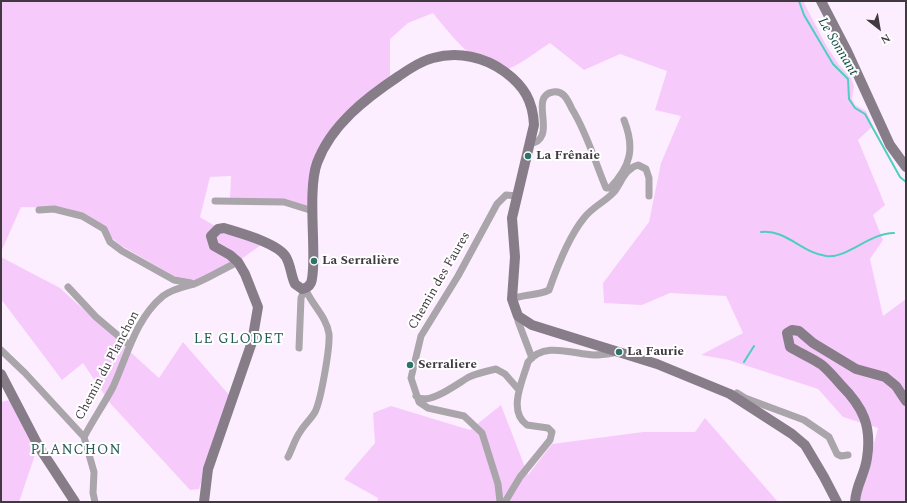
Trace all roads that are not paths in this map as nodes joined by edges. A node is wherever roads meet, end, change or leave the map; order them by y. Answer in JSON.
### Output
{"nodes":[{"id":1,"x":821,"y":1,"type":"edge"},
{"id":2,"x":624,"y":120,"type":"dead end"},
{"id":3,"x":530,"y":144,"type":"junction"},
{"id":4,"x":906,"y":168,"type":"edge"},
{"id":5,"x":517,"y":196,"type":"junction"},
{"id":6,"x":649,"y":196,"type":"dead end"},
{"id":7,"x":215,"y":201,"type":"dead end"},
{"id":8,"x":39,"y":210,"type":"dead end"},
{"id":9,"x":313,"y":211,"type":"junction"},
{"id":10,"x":238,"y":262,"type":"junction"},
{"id":11,"x":193,"y":284,"type":"junction"},
{"id":12,"x":68,"y":287,"type":"dead end"},
{"id":13,"x":305,"y":288,"type":"junction"},
{"id":14,"x":512,"y":299,"type":"junction"},
{"id":15,"x":518,"y":316,"type":"junction"},
{"id":16,"x":129,"y":345,"type":"junction"},
{"id":17,"x":299,"y":348,"type":"dead end"},
{"id":18,"x":1,"y":350,"type":"edge"},
{"id":19,"x":615,"y":350,"type":"junction"},
{"id":20,"x":532,"y":358,"type":"junction"},
{"id":21,"x":2,"y":374,"type":"edge"},
{"id":22,"x":519,"y":390,"type":"junction"},
{"id":23,"x":730,"y":394,"type":"junction"},
{"id":24,"x":416,"y":396,"type":"junction"},
{"id":25,"x":906,"y":401,"type":"edge"},
{"id":26,"x":84,"y":437,"type":"junction"},
{"id":27,"x":848,"y":455,"type":"dead end"},
{"id":28,"x":288,"y":457,"type":"dead end"},
{"id":29,"x":75,"y":502,"type":"edge"},
{"id":30,"x":95,"y":502,"type":"edge"},
{"id":31,"x":204,"y":502,"type":"edge"},
{"id":32,"x":500,"y":502,"type":"edge"},
{"id":33,"x":505,"y":502,"type":"edge"},
{"id":34,"x":837,"y":502,"type":"edge"},
{"id":35,"x":855,"y":502,"type":"edge"}],
"edges":[{"from":1,"to":4,"type":"street"},
{"from":2,"to":3,"type":"street"},
{"from":3,"to":5,"type":"street"},
{"from":3,"to":9,"type":"street"},
{"from":5,"to":14,"type":"street"},
{"from":5,"to":24,"type":"street","name":"Chemin des Faures"},
{"from":6,"to":14,"type":"street"},
{"from":7,"to":9,"type":"street"},
{"from":8,"to":11,"type":"street"},
{"from":9,"to":13,"type":"street"},
{"from":10,"to":11,"type":"street","name":"Chemin du Planchon"},
{"from":10,"to":13,"type":"street"},
{"from":10,"to":31,"type":"street"},
{"from":11,"to":16,"type":"street","name":"Chemin du Planchon"},
{"from":12,"to":16,"type":"street"},
{"from":13,"to":17,"type":"street"},
{"from":13,"to":28,"type":"street"},
{"from":14,"to":15,"type":"street"},
{"from":15,"to":19,"type":"street"},
{"from":15,"to":20,"type":"street"},
{"from":16,"to":26,"type":"street","name":"Chemin du Planchon"},
{"from":18,"to":26,"type":"street"},
{"from":19,"to":20,"type":"street"},
{"from":19,"to":23,"type":"street"},
{"from":20,"to":22,"type":"street"},
{"from":21,"to":29,"type":"street"},
{"from":22,"to":24,"type":"street"},
{"from":22,"to":33,"type":"street"},
{"from":23,"to":27,"type":"street"},
{"from":23,"to":34,"type":"street"},
{"from":24,"to":32,"type":"street"},
{"from":25,"to":35,"type":"street"},
{"from":26,"to":30,"type":"street"}]}
